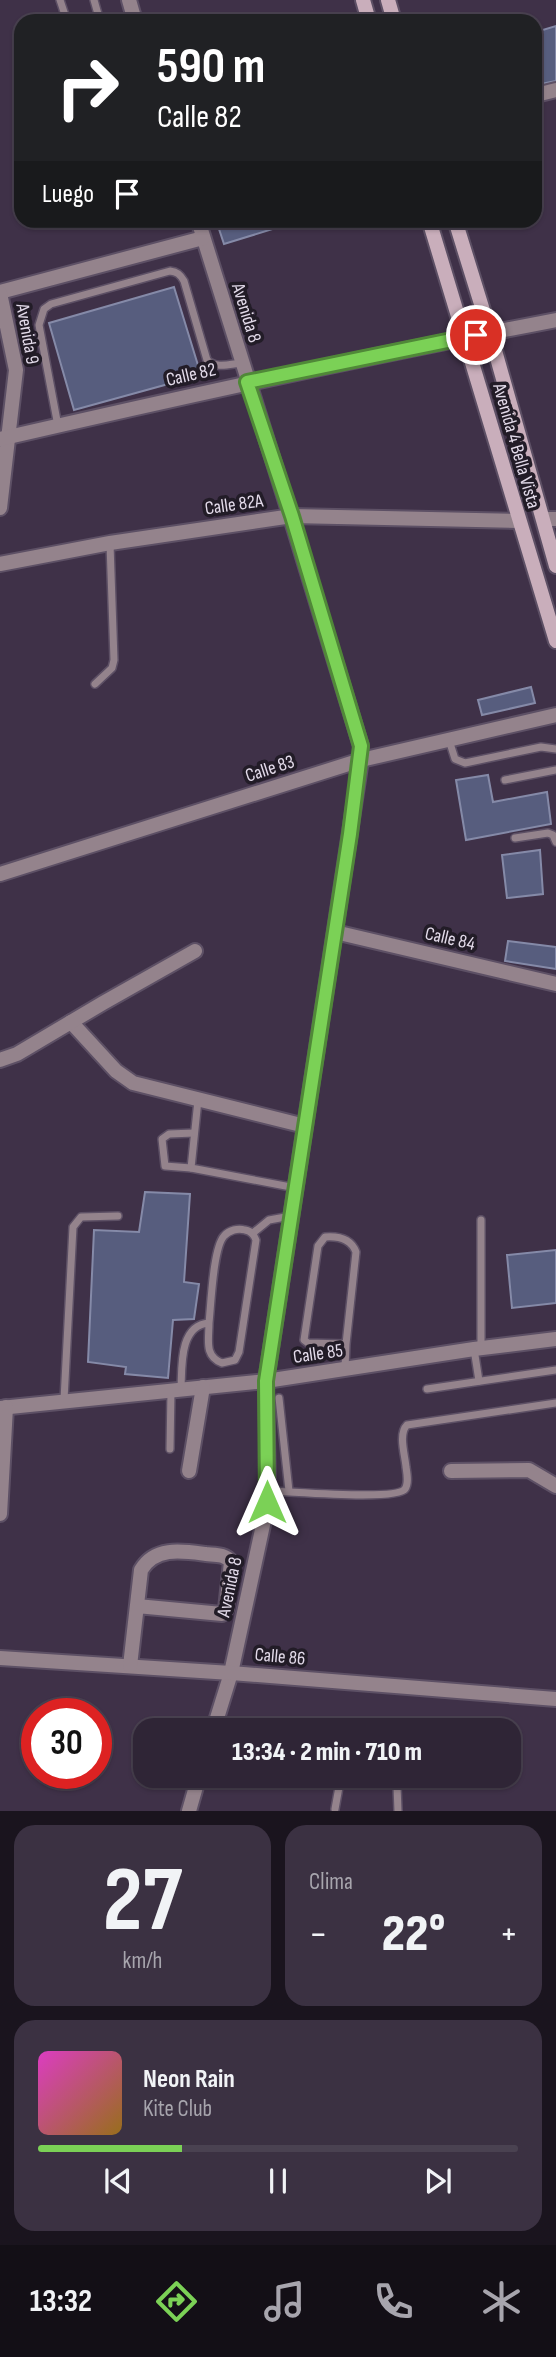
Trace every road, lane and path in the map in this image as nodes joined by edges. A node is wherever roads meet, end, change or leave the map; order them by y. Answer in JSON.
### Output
{"nodes":[{"id":1,"x":200,"y":228,"type":"edge"},
{"id":2,"x":431,"y":228,"type":"edge"},
{"id":3,"x":457,"y":228,"type":"edge"},
{"id":4,"x":203,"y":238,"type":"junction"},
{"id":5,"x":0,"y":292,"type":"edge"},
{"id":6,"x":556,"y":320,"type":"edge"},
{"id":7,"x":490,"y":333,"type":"junction"},
{"id":8,"x":465,"y":337,"type":"junction"},
{"id":9,"x":242,"y":363,"type":"junction"},
{"id":10,"x":247,"y":382,"type":"junction"},
{"id":11,"x":58,"y":426,"type":"junction"},
{"id":12,"x":5,"y":438,"type":"edge"},
{"id":13,"x":0,"y":508,"type":"edge"},
{"id":14,"x":292,"y":516,"type":"junction"},
{"id":15,"x":550,"y":519,"type":"edge"},
{"id":16,"x":518,"y":521,"type":"junction"},
{"id":17,"x":110,"y":543,"type":"junction"},
{"id":18,"x":0,"y":564,"type":"edge"},
{"id":19,"x":556,"y":566,"type":"edge"},
{"id":20,"x":556,"y":641,"type":"edge"},
{"id":21,"x":95,"y":684,"type":"dead end"},
{"id":22,"x":556,"y":715,"type":"edge"},
{"id":23,"x":449,"y":739,"type":"junction"},
{"id":24,"x":556,"y":749,"type":"edge"},
{"id":25,"x":360,"y":760,"type":"junction"},
{"id":26,"x":556,"y":770,"type":"edge"},
{"id":27,"x":505,"y":780,"type":"dead end"},
{"id":28,"x":515,"y":838,"type":"dead end"},
{"id":29,"x":556,"y":842,"type":"edge"},
{"id":30,"x":0,"y":874,"type":"edge"},
{"id":31,"x":335,"y":932,"type":"junction"},
{"id":32,"x":195,"y":951,"type":"dead end"},
{"id":33,"x":556,"y":984,"type":"edge"},
{"id":34,"x":71,"y":1022,"type":"junction"},
{"id":35,"x":0,"y":1060,"type":"edge"},
{"id":36,"x":198,"y":1099,"type":"junction"},
{"id":37,"x":305,"y":1126,"type":"junction"},
{"id":38,"x":194,"y":1133,"type":"junction"},
{"id":39,"x":191,"y":1168,"type":"junction"},
{"id":40,"x":296,"y":1188,"type":"junction"},
{"id":41,"x":118,"y":1216,"type":"dead end"},
{"id":42,"x":292,"y":1216,"type":"junction"},
{"id":43,"x":481,"y":1220,"type":"dead end"},
{"id":44,"x":253,"y":1233,"type":"junction"},
{"id":45,"x":209,"y":1323,"type":"junction"},
{"id":46,"x":556,"y":1339,"type":"edge"},
{"id":47,"x":346,"y":1344,"type":"junction"},
{"id":48,"x":478,"y":1348,"type":"junction"},
{"id":49,"x":345,"y":1370,"type":"junction"},
{"id":50,"x":556,"y":1370,"type":"edge"},
{"id":51,"x":266,"y":1381,"type":"junction"},
{"id":52,"x":479,"y":1381,"type":"junction"},
{"id":53,"x":203,"y":1387,"type":"junction"},
{"id":54,"x":426,"y":1389,"type":"dead end"},
{"id":55,"x":176,"y":1390,"type":"junction"},
{"id":56,"x":279,"y":1398,"type":"dead end"},
{"id":57,"x":64,"y":1400,"type":"junction"},
{"id":58,"x":556,"y":1403,"type":"edge"},
{"id":59,"x":3,"y":1407,"type":"edge"},
{"id":60,"x":170,"y":1449,"type":"dead end"},
{"id":61,"x":189,"y":1471,"type":"dead end"},
{"id":62,"x":450,"y":1471,"type":"dead end"},
{"id":63,"x":556,"y":1486,"type":"edge"},
{"id":64,"x":268,"y":1491,"type":"junction"},
{"id":65,"x":289,"y":1491,"type":"junction"},
{"id":66,"x":0,"y":1514,"type":"edge"},
{"id":67,"x":137,"y":1606,"type":"junction"},
{"id":68,"x":0,"y":1658,"type":"edge"},
{"id":69,"x":130,"y":1666,"type":"junction"},
{"id":70,"x":231,"y":1673,"type":"junction"},
{"id":71,"x":556,"y":1699,"type":"edge"},
{"id":72,"x":217,"y":1718,"type":"edge"},
{"id":73,"x":196,"y":1788,"type":"edge"},
{"id":74,"x":339,"y":1788,"type":"edge"},
{"id":75,"x":397,"y":1788,"type":"edge"},
{"id":76,"x":335,"y":1809,"type":"dead end"},
{"id":77,"x":189,"y":1811,"type":"edge"},
{"id":78,"x":398,"y":1811,"type":"edge"}],
"edges":[{"from":1,"to":4,"type":"street","name":"Avenida 8"},
{"from":2,"to":8,"type":"street","name":"Avenida 4 Bella Vista"},
{"from":3,"to":7,"type":"street","name":"Avenida 4 Bella Vista"},
{"from":4,"to":5,"type":"street"},
{"from":4,"to":9,"type":"street","name":"Avenida 8"},
{"from":5,"to":12,"type":"street","name":"Avenida 9"},
{"from":6,"to":7,"type":"street","name":"Calle 82"},
{"from":7,"to":8,"type":"street","name":"Calle 82"},
{"from":7,"to":15,"type":"street","name":"Avenida 4 Bella Vista"},
{"from":8,"to":10,"type":"street","name":"Calle 82"},
{"from":8,"to":16,"type":"street","name":"Avenida 4 Bella Vista"},
{"from":9,"to":10,"type":"street","name":"Avenida 8"},
{"from":9,"to":11,"type":"lane"},
{"from":10,"to":11,"type":"street","name":"Calle 82"},
{"from":10,"to":14,"type":"street","name":"Avenida 8"},
{"from":11,"to":12,"type":"street","name":"Calle 82"},
{"from":12,"to":13,"type":"street","name":"Avenida 9"},
{"from":14,"to":16,"type":"street","name":"Calle 82A"},
{"from":14,"to":17,"type":"street","name":"Calle 82A"},
{"from":14,"to":25,"type":"street","name":"Avenida 8"},
{"from":15,"to":19,"type":"street","name":"Avenida 4 Bella Vista"},
{"from":16,"to":20,"type":"street","name":"Avenida 4 Bella Vista"},
{"from":17,"to":18,"type":"street","name":"Calle 82A"},
{"from":17,"to":21,"type":"lane"},
{"from":22,"to":23,"type":"street","name":"Calle 83"},
{"from":23,"to":24,"type":"lane"},
{"from":23,"to":25,"type":"street","name":"Calle 83"},
{"from":25,"to":30,"type":"street","name":"Calle 83"},
{"from":25,"to":31,"type":"street","name":"Avenida 8"},
{"from":26,"to":27,"type":"lane"},
{"from":28,"to":29,"type":"lane"},
{"from":31,"to":33,"type":"street","name":"Calle 84"},
{"from":31,"to":37,"type":"street","name":"Avenida 8"},
{"from":32,"to":34,"type":"street"},
{"from":34,"to":35,"type":"street"},
{"from":34,"to":36,"type":"street"},
{"from":36,"to":37,"type":"street"},
{"from":36,"to":38,"type":"lane"},
{"from":37,"to":40,"type":"street","name":"Avenida 8"},
{"from":38,"to":39,"type":"lane"},
{"from":38,"to":39,"type":"lane"},
{"from":39,"to":40,"type":"lane"},
{"from":40,"to":42,"type":"street","name":"Avenida 8"},
{"from":41,"to":57,"type":"lane"},
{"from":42,"to":44,"type":"lane"},
{"from":42,"to":51,"type":"street","name":"Avenida 8"},
{"from":43,"to":48,"type":"lane"},
{"from":44,"to":45,"type":"lane"},
{"from":44,"to":45,"type":"lane"},
{"from":45,"to":55,"type":"lane"},
{"from":46,"to":48,"type":"street","name":"Calle 85"},
{"from":47,"to":47,"type":"lane"},
{"from":47,"to":49,"type":"lane"},
{"from":48,"to":49,"type":"street","name":"Calle 85"},
{"from":48,"to":52,"type":"lane"},
{"from":49,"to":51,"type":"street","name":"Calle 85"},
{"from":50,"to":52,"type":"lane"},
{"from":51,"to":53,"type":"street","name":"Calle 85"},
{"from":51,"to":64,"type":"street","name":"Avenida 8"},
{"from":52,"to":54,"type":"lane"},
{"from":53,"to":55,"type":"street","name":"Calle 85"},
{"from":53,"to":61,"type":"street"},
{"from":55,"to":57,"type":"street","name":"Calle 85"},
{"from":55,"to":60,"type":"lane"},
{"from":56,"to":65,"type":"lane"},
{"from":57,"to":59,"type":"street","name":"Calle 85"},
{"from":58,"to":65,"type":"lane"},
{"from":59,"to":66,"type":"street"},
{"from":62,"to":63,"type":"street"},
{"from":64,"to":65,"type":"lane"},
{"from":64,"to":70,"type":"street","name":"Avenida 8"},
{"from":67,"to":67,"type":"street"},
{"from":67,"to":69,"type":"street"},
{"from":68,"to":69,"type":"street","name":"Calle 86"},
{"from":69,"to":70,"type":"street","name":"Calle 86"},
{"from":70,"to":71,"type":"street","name":"Calle 86"},
{"from":70,"to":72,"type":"street","name":"Avenida 8"},
{"from":73,"to":77,"type":"street"},
{"from":74,"to":76,"type":"lane"},
{"from":75,"to":78,"type":"lane"}]}
